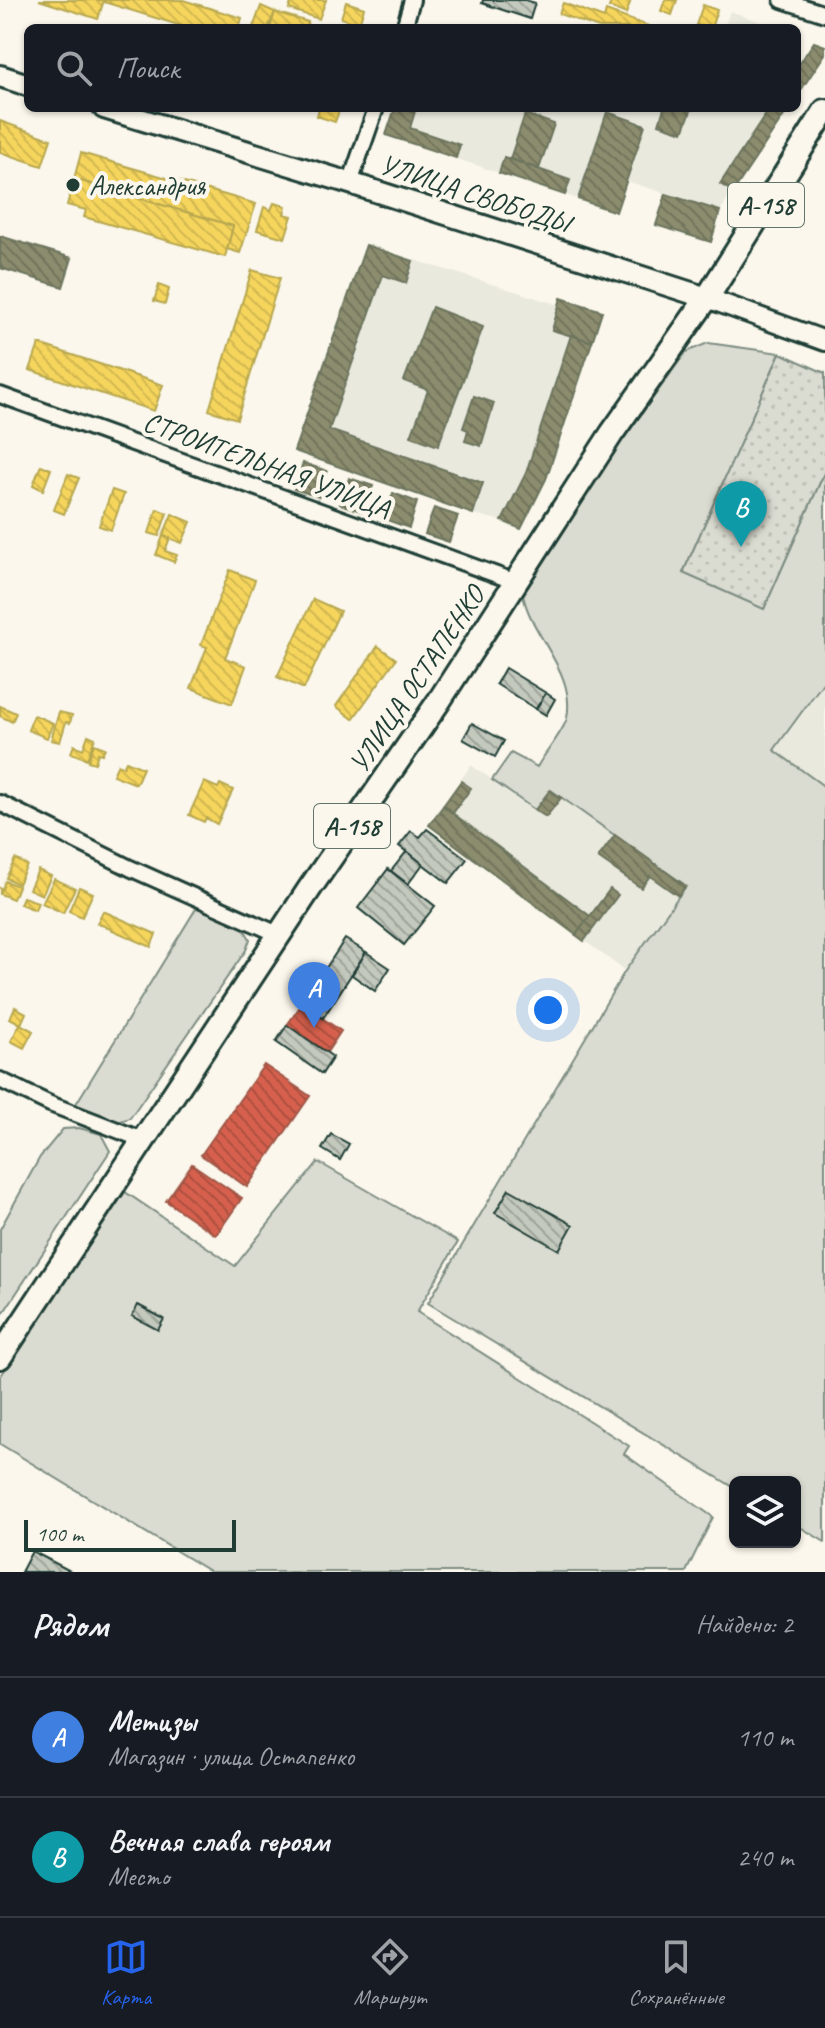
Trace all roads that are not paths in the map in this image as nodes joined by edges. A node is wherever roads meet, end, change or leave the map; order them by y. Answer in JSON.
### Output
{"nodes":[{"id":1,"x":412,"y":0,"type":"edge"},
{"id":2,"x":782,"y":0,"type":"edge"},
{"id":3,"x":825,"y":14,"type":"edge"},
{"id":4,"x":405,"y":24,"type":"edge"},
{"id":5,"x":0,"y":76,"type":"edge"},
{"id":6,"x":24,"y":84,"type":"edge"},
{"id":7,"x":825,"y":111,"type":"edge"},
{"id":8,"x":117,"y":112,"type":"edge"},
{"id":9,"x":375,"y":112,"type":"edge"},
{"id":10,"x":350,"y":183,"type":"junction"},
{"id":11,"x":707,"y":298,"type":"junction"},
{"id":12,"x":825,"y":341,"type":"edge"},
{"id":13,"x":0,"y":395,"type":"edge"},
{"id":14,"x":516,"y":582,"type":"junction"},
{"id":15,"x":0,"y":803,"type":"edge"},
{"id":16,"x":280,"y":935,"type":"junction"},
{"id":17,"x":0,"y":1080,"type":"edge"},
{"id":18,"x":143,"y":1140,"type":"junction"},
{"id":19,"x":0,"y":1357,"type":"edge"}],
"edges":[{"from":1,"to":4,"type":"street"},
{"from":2,"to":3,"type":"street"},
{"from":5,"to":6,"type":"main road"},
{"from":7,"to":11,"type":"main road","name":"УЛИЦА ОСТАПЕНКО","number":"А-158"},
{"from":8,"to":10,"type":"main road","name":"УЛИЦА СВОБОДЫ"},
{"from":9,"to":10,"type":"street"},
{"from":10,"to":11,"type":"main road","name":"УЛИЦА СВОБОДЫ"},
{"from":11,"to":12,"type":"street","name":"УЛИЦА СВОБОДЫ"},
{"from":11,"to":14,"type":"main road","name":"УЛИЦА ОСТАПЕНКО","number":"А-158"},
{"from":13,"to":14,"type":"street","name":"СТРОИТЕЛЬНАЯ УЛИЦА"},
{"from":14,"to":16,"type":"main road","name":"УЛИЦА ОСТАПЕНКО","number":"А-158"},
{"from":15,"to":16,"type":"street"},
{"from":16,"to":18,"type":"main road","name":"УЛИЦА ОСТАПЕНКО","number":"А-158"},
{"from":17,"to":18,"type":"street"},
{"from":18,"to":19,"type":"main road","name":"УЛИЦА ОСТАПЕНКО","number":"А-158"}]}
